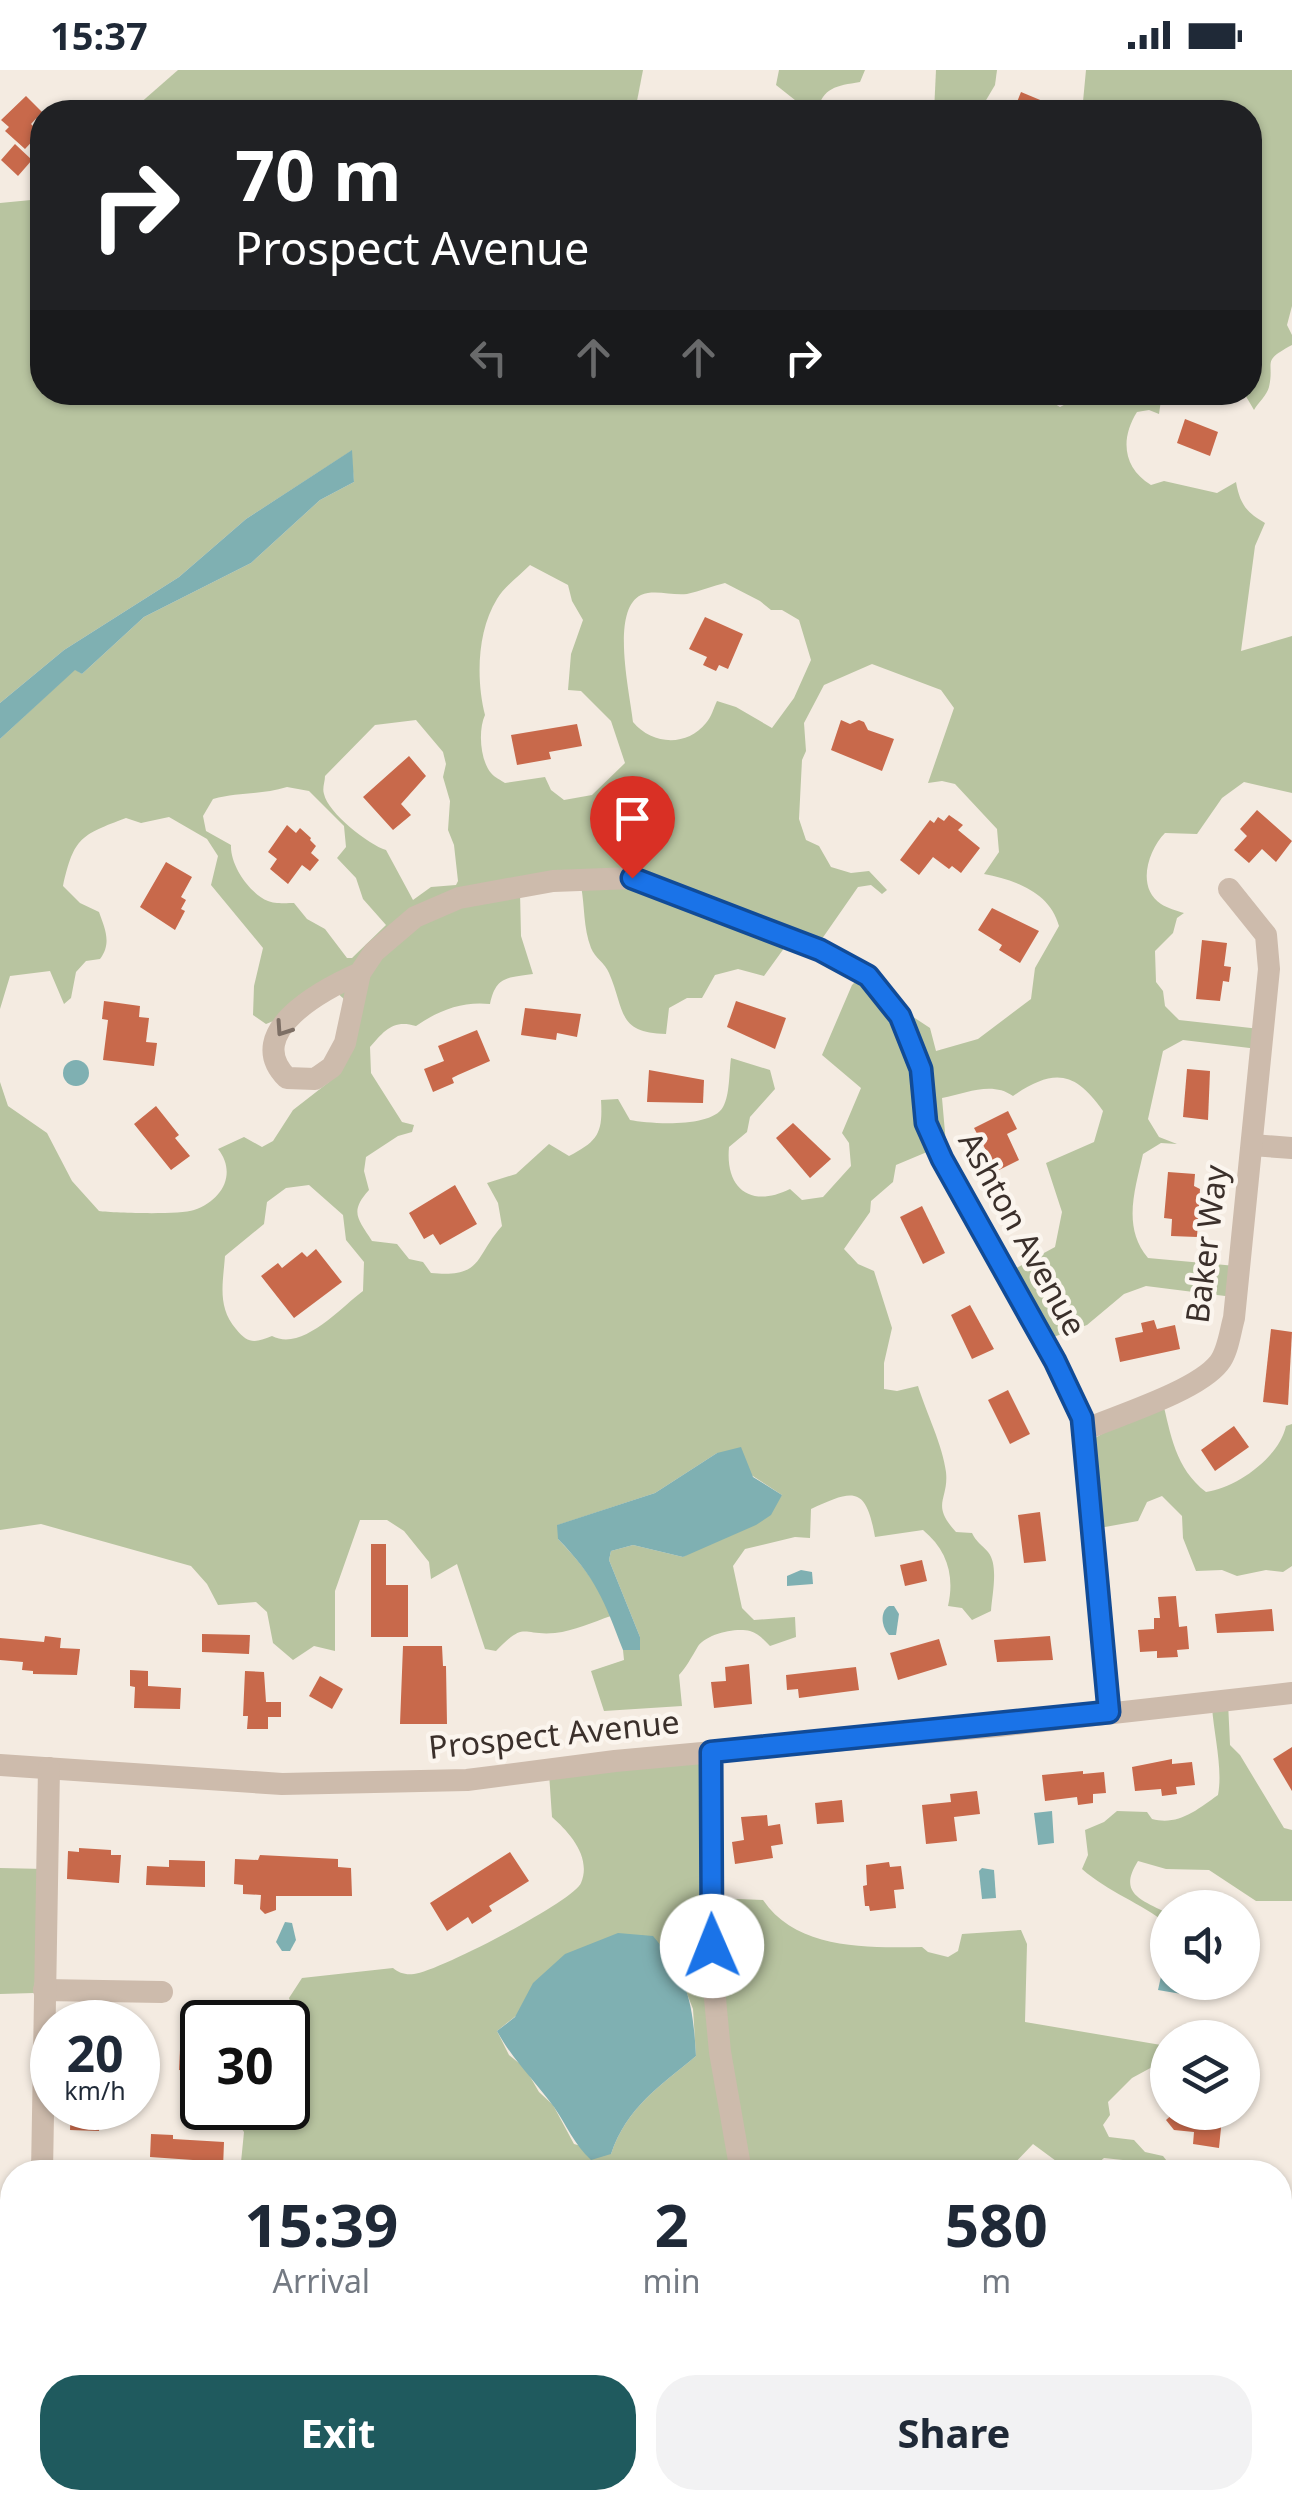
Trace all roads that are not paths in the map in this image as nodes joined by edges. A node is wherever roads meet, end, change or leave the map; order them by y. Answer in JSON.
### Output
{"nodes":[{"id":1,"x":1229,"y":889,"type":"dead end"},
{"id":2,"x":360,"y":973,"type":"junction"},
{"id":3,"x":1252,"y":1145,"type":"junction"},
{"id":4,"x":1292,"y":1148,"type":"edge"},
{"id":5,"x":1084,"y":1430,"type":"junction"},
{"id":6,"x":1292,"y":1693,"type":"edge"},
{"id":7,"x":1109,"y":1712,"type":"junction"},
{"id":8,"x":711,"y":1752,"type":"junction"},
{"id":9,"x":0,"y":1765,"type":"edge"},
{"id":10,"x":49,"y":1768,"type":"junction"},
{"id":11,"x":44,"y":1990,"type":"junction"},
{"id":12,"x":162,"y":1992,"type":"dead end"},
{"id":13,"x":42,"y":2160,"type":"edge"},
{"id":14,"x":739,"y":2160,"type":"edge"}],
"edges":[{"from":1,"to":3,"type":"street","name":"Baker Way"},
{"from":2,"to":2,"type":"street","name":"Ashton Avenue","one_way":true},
{"from":2,"to":5,"type":"street","name":"Ashton Avenue"},
{"from":3,"to":4,"type":"street"},
{"from":3,"to":5,"type":"street","name":"Baker Way"},
{"from":5,"to":7,"type":"street"},
{"from":6,"to":7,"type":"street","name":"Prospect Avenue"},
{"from":7,"to":8,"type":"street","name":"Prospect Avenue"},
{"from":8,"to":10,"type":"street","name":"Prospect Avenue"},
{"from":8,"to":14,"type":"street"},
{"from":9,"to":10,"type":"street","name":"Prospect Avenue"},
{"from":10,"to":11,"type":"street"},
{"from":11,"to":12,"type":"street"},
{"from":11,"to":13,"type":"street"}]}
